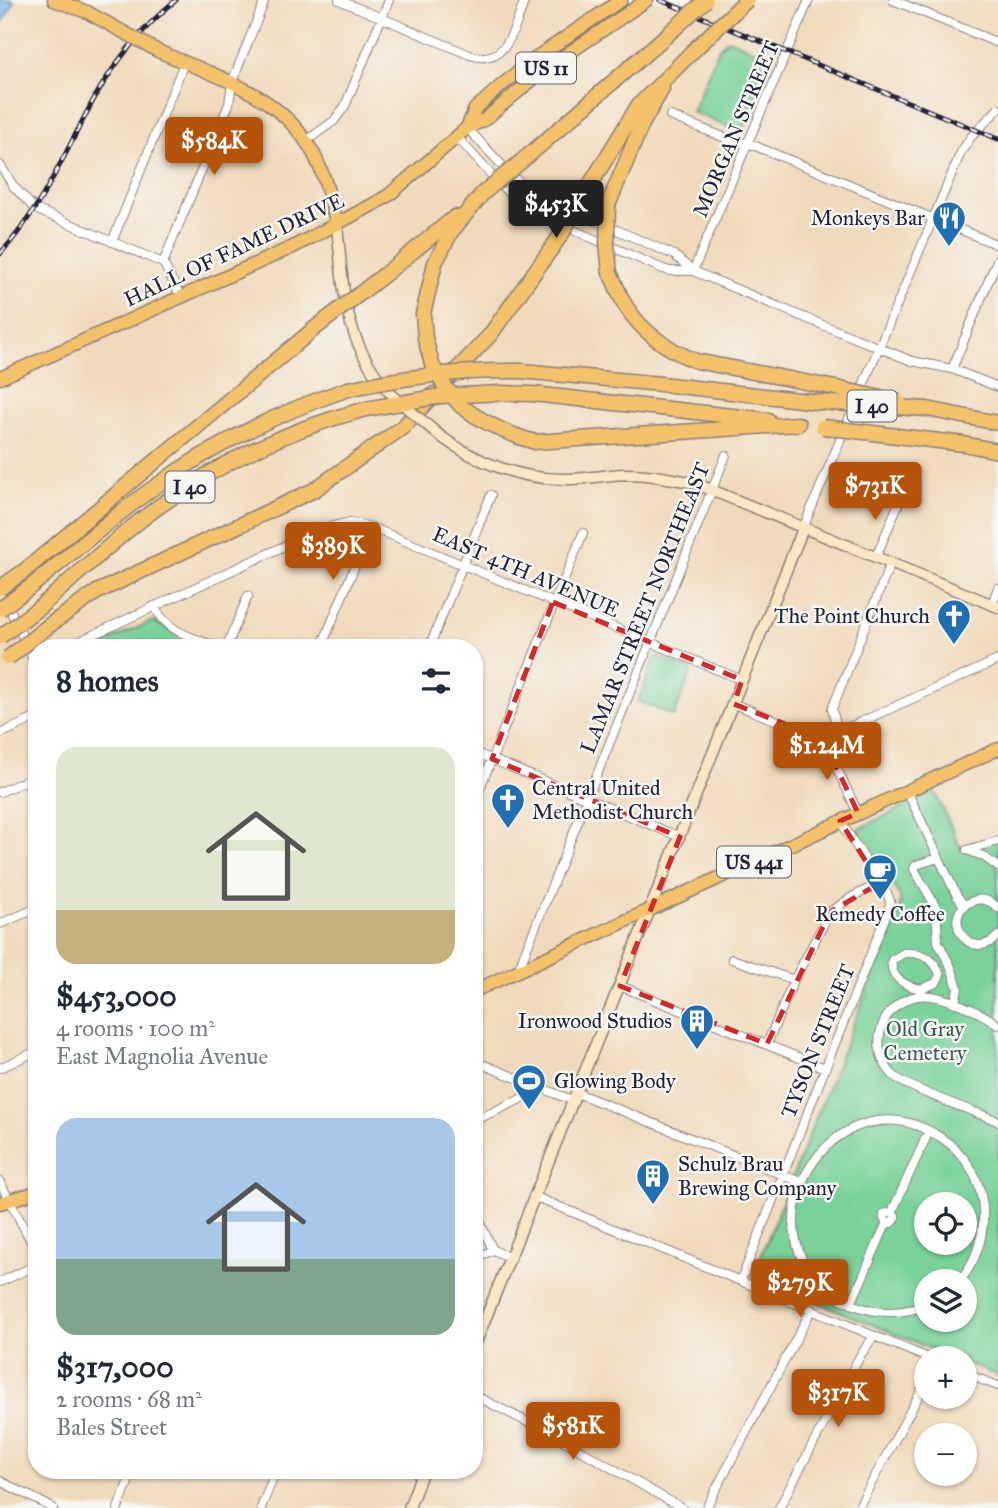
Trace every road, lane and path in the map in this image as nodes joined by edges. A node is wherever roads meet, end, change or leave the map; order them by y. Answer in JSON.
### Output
{"nodes":[{"id":1,"x":54,"y":0,"type":"edge"},
{"id":2,"x":74,"y":0,"type":"edge"},
{"id":3,"x":265,"y":0,"type":"edge"},
{"id":4,"x":339,"y":0,"type":"edge"},
{"id":5,"x":389,"y":0,"type":"edge"},
{"id":6,"x":525,"y":0,"type":"edge"},
{"id":7,"x":648,"y":0,"type":"edge"},
{"id":8,"x":706,"y":0,"type":"edge"},
{"id":9,"x":747,"y":0,"type":"edge"},
{"id":10,"x":809,"y":0,"type":"edge"},
{"id":11,"x":893,"y":0,"type":"edge"},
{"id":12,"x":617,"y":3,"type":"edge"},
{"id":13,"x":87,"y":12,"type":"junction"},
{"id":14,"x":382,"y":17,"type":"junction"},
{"id":15,"x":998,"y":43,"type":"edge"},
{"id":16,"x":184,"y":63,"type":"junction"},
{"id":17,"x":674,"y":71,"type":"junction"},
{"id":18,"x":232,"y":82,"type":"junction"},
{"id":19,"x":998,"y":109,"type":"edge"},
{"id":20,"x":670,"y":116,"type":"dead end"},
{"id":21,"x":462,"y":132,"type":"junction"},
{"id":22,"x":306,"y":141,"type":"junction"},
{"id":23,"x":748,"y":143,"type":"junction"},
{"id":24,"x":0,"y":165,"type":"edge"},
{"id":25,"x":483,"y":194,"type":"junction"},
{"id":26,"x":932,"y":218,"type":"junction"},
{"id":27,"x":337,"y":225,"type":"junction"},
{"id":28,"x":112,"y":242,"type":"junction"},
{"id":29,"x":998,"y":245,"type":"edge"},
{"id":30,"x":998,"y":258,"type":"edge"},
{"id":31,"x":163,"y":263,"type":"junction"},
{"id":32,"x":694,"y":271,"type":"junction"},
{"id":33,"x":181,"y":297,"type":"junction"},
{"id":34,"x":878,"y":348,"type":"junction"},
{"id":35,"x":952,"y":369,"type":"junction"},
{"id":36,"x":0,"y":378,"type":"edge"},
{"id":37,"x":998,"y":387,"type":"edge"},
{"id":38,"x":928,"y":409,"type":"junction"},
{"id":39,"x":998,"y":423,"type":"edge"},
{"id":40,"x":798,"y":424,"type":"junction"},
{"id":41,"x":998,"y":451,"type":"edge"},
{"id":42,"x":726,"y":455,"type":"dead end"},
{"id":43,"x":713,"y":490,"type":"junction"},
{"id":44,"x":491,"y":495,"type":"dead end"},
{"id":45,"x":900,"y":500,"type":"dead end"},
{"id":46,"x":804,"y":526,"type":"junction"},
{"id":47,"x":371,"y":527,"type":"junction"},
{"id":48,"x":583,"y":533,"type":"dead end"},
{"id":49,"x":876,"y":557,"type":"junction"},
{"id":50,"x":891,"y":562,"type":"junction"},
{"id":51,"x":463,"y":564,"type":"junction"},
{"id":52,"x":0,"y":588,"type":"edge"},
{"id":53,"x":998,"y":589,"type":"edge"},
{"id":54,"x":248,"y":596,"type":"dead end"},
{"id":55,"x":553,"y":602,"type":"junction"},
{"id":56,"x":995,"y":605,"type":"edge"},
{"id":57,"x":154,"y":606,"type":"junction"},
{"id":58,"x":0,"y":609,"type":"edge"},
{"id":59,"x":0,"y":637,"type":"edge"},
{"id":60,"x":31,"y":639,"type":"edge"},
{"id":61,"x":84,"y":639,"type":"edge"},
{"id":62,"x":196,"y":639,"type":"edge"},
{"id":63,"x":230,"y":639,"type":"edge"},
{"id":64,"x":325,"y":639,"type":"edge"},
{"id":65,"x":433,"y":639,"type":"edge"},
{"id":66,"x":28,"y":642,"type":"edge"},
{"id":67,"x":651,"y":643,"type":"junction"},
{"id":68,"x":28,"y":647,"type":"edge"},
{"id":69,"x":4,"y":660,"type":"edge"},
{"id":70,"x":998,"y":660,"type":"edge"},
{"id":71,"x":742,"y":680,"type":"junction"},
{"id":72,"x":734,"y":704,"type":"junction"},
{"id":73,"x":28,"y":721,"type":"edge"},
{"id":74,"x":838,"y":731,"type":"junction"},
{"id":75,"x":0,"y":734,"type":"edge"},
{"id":76,"x":822,"y":738,"type":"junction"},
{"id":77,"x":998,"y":749,"type":"edge"},
{"id":78,"x":483,"y":756,"type":"edge"},
{"id":79,"x":492,"y":759,"type":"junction"},
{"id":80,"x":28,"y":780,"type":"edge"},
{"id":81,"x":483,"y":781,"type":"edge"},
{"id":82,"x":907,"y":791,"type":"junction"},
{"id":83,"x":0,"y":792,"type":"edge"},
{"id":84,"x":587,"y":798,"type":"junction"},
{"id":85,"x":858,"y":813,"type":"junction"},
{"id":86,"x":840,"y":821,"type":"junction"},
{"id":87,"x":680,"y":836,"type":"junction"},
{"id":88,"x":998,"y":841,"type":"edge"},
{"id":89,"x":938,"y":858,"type":"junction"},
{"id":90,"x":998,"y":867,"type":"edge"},
{"id":91,"x":880,"y":883,"type":"junction"},
{"id":92,"x":964,"y":905,"type":"junction"},
{"id":93,"x":998,"y":908,"type":"edge"},
{"id":94,"x":651,"y":911,"type":"junction"},
{"id":95,"x":28,"y":912,"type":"edge"},
{"id":96,"x":0,"y":924,"type":"edge"},
{"id":97,"x":997,"y":939,"type":"edge"},
{"id":98,"x":732,"y":959,"type":"dead end"},
{"id":99,"x":518,"y":970,"type":"junction"},
{"id":100,"x":794,"y":981,"type":"junction"},
{"id":101,"x":620,"y":986,"type":"junction"},
{"id":102,"x":483,"y":987,"type":"edge"},
{"id":103,"x":922,"y":992,"type":"junction"},
{"id":104,"x":955,"y":1003,"type":"junction"},
{"id":105,"x":998,"y":1025,"type":"edge"},
{"id":106,"x":767,"y":1044,"type":"junction"},
{"id":107,"x":28,"y":1055,"type":"edge"},
{"id":108,"x":483,"y":1064,"type":"edge"},
{"id":109,"x":0,"y":1068,"type":"edge"},
{"id":110,"x":825,"y":1069,"type":"junction"},
{"id":111,"x":544,"y":1088,"type":"junction"},
{"id":112,"x":576,"y":1097,"type":"junction"},
{"id":113,"x":483,"y":1117,"type":"edge"},
{"id":114,"x":998,"y":1121,"type":"edge"},
{"id":115,"x":929,"y":1130,"type":"junction"},
{"id":116,"x":783,"y":1174,"type":"junction"},
{"id":117,"x":0,"y":1182,"type":"edge"},
{"id":118,"x":801,"y":1182,"type":"junction"},
{"id":119,"x":28,"y":1195,"type":"edge"},
{"id":120,"x":533,"y":1196,"type":"junction"},
{"id":121,"x":5,"y":1202,"type":"edge"},
{"id":122,"x":483,"y":1229,"type":"edge"},
{"id":123,"x":28,"y":1239,"type":"edge"},
{"id":124,"x":493,"y":1250,"type":"junction"},
{"id":125,"x":483,"y":1255,"type":"edge"},
{"id":126,"x":509,"y":1257,"type":"junction"},
{"id":127,"x":28,"y":1269,"type":"edge"},
{"id":128,"x":968,"y":1269,"type":"edge"},
{"id":129,"x":741,"y":1280,"type":"junction"},
{"id":130,"x":0,"y":1282,"type":"edge"},
{"id":131,"x":851,"y":1304,"type":"junction"},
{"id":132,"x":812,"y":1309,"type":"junction"},
{"id":133,"x":914,"y":1309,"type":"edge"},
{"id":134,"x":483,"y":1324,"type":"edge"},
{"id":135,"x":874,"y":1336,"type":"junction"},
{"id":136,"x":914,"y":1352,"type":"edge"},
{"id":137,"x":977,"y":1378,"type":"edge"},
{"id":138,"x":998,"y":1386,"type":"edge"},
{"id":139,"x":483,"y":1400,"type":"edge"},
{"id":140,"x":914,"y":1404,"type":"edge"},
{"id":141,"x":129,"y":1479,"type":"edge"},
{"id":142,"x":272,"y":1479,"type":"edge"},
{"id":143,"x":420,"y":1479,"type":"edge"},
{"id":144,"x":0,"y":1481,"type":"edge"},
{"id":145,"x":53,"y":1508,"type":"edge"},
{"id":146,"x":118,"y":1508,"type":"edge"},
{"id":147,"x":261,"y":1508,"type":"edge"},
{"id":148,"x":409,"y":1508,"type":"edge"},
{"id":149,"x":682,"y":1508,"type":"edge"},
{"id":150,"x":706,"y":1508,"type":"edge"},
{"id":151,"x":779,"y":1508,"type":"edge"},
{"id":152,"x":858,"y":1508,"type":"edge"}],
"edges":[{"from":1,"to":13,"type":"main road"},
{"from":2,"to":13,"type":"main road"},
{"from":3,"to":18,"type":"street"},
{"from":4,"to":14,"type":"street"},
{"from":5,"to":14,"type":"street"},
{"from":6,"to":14,"type":"street"},
{"from":7,"to":21,"type":"main road","name":"HALL OF FAME DRIVE","number":"US 11"},
{"from":8,"to":25,"type":"highway","bridge":true},
{"from":9,"to":17,"type":"highway","bridge":true},
{"from":10,"to":23,"type":"street","name":"MORGAN STREET"},
{"from":11,"to":15,"type":"street"},
{"from":12,"to":21,"type":"main road","name":"HALL OF FAME DRIVE","number":"US 11"},
{"from":13,"to":16,"type":"main road","bridge":true},
{"from":14,"to":22,"type":"street"},
{"from":16,"to":18,"type":"main road"},
{"from":16,"to":28,"type":"street"},
{"from":17,"to":38,"type":"highway","bridge":true},
{"from":17,"to":60,"type":"highway","bridge":true},
{"from":18,"to":22,"type":"main road"},
{"from":18,"to":31,"type":"street"},
{"from":19,"to":26,"type":"street"},
{"from":20,"to":23,"type":"street"},
{"from":21,"to":27,"type":"main road","name":"HALL OF FAME DRIVE","number":"US 11"},
{"from":21,"to":32,"type":"street"},
{"from":21,"to":32,"type":"street"},
{"from":22,"to":27,"type":"main road"},
{"from":23,"to":26,"type":"street"},
{"from":23,"to":32,"type":"street","name":"MORGAN STREET"},
{"from":24,"to":28,"type":"street"},
{"from":25,"to":40,"type":"highway","bridge":true},
{"from":25,"to":52,"type":"highway","bridge":true},
{"from":26,"to":29,"type":"street"},
{"from":26,"to":34,"type":"street"},
{"from":27,"to":33,"type":"main road","name":"HALL OF FAME DRIVE"},
{"from":27,"to":43,"type":"main road","bridge":true},
{"from":28,"to":31,"type":"street"},
{"from":30,"to":35,"type":"street"},
{"from":31,"to":33,"type":"street"},
{"from":32,"to":34,"type":"street"},
{"from":33,"to":36,"type":"main road","name":"HALL OF FAME DRIVE"},
{"from":34,"to":35,"type":"street"},
{"from":34,"to":46,"type":"street"},
{"from":35,"to":37,"type":"street"},
{"from":38,"to":39,"type":"highway","number":"I 40"},
{"from":38,"to":58,"type":"highway","number":"I 40","bridge":true},
{"from":40,"to":41,"type":"highway","number":"I 40","bridge":true},
{"from":40,"to":59,"type":"highway","number":"I 40","bridge":true},
{"from":42,"to":43,"type":"street","name":"LAMAR STREET NORTHEAST"},
{"from":43,"to":46,"type":"main road"},
{"from":43,"to":67,"type":"street","name":"LAMAR STREET NORTHEAST"},
{"from":44,"to":51,"type":"street"},
{"from":45,"to":49,"type":"street"},
{"from":46,"to":49,"type":"main road"},
{"from":46,"to":71,"type":"main road"},
{"from":47,"to":51,"type":"street","name":"EAST 4TH AVENUE"},
{"from":47,"to":57,"type":"street","name":"EAST 4TH AVENUE"},
{"from":47,"to":64,"type":"street"},
{"from":48,"to":55,"type":"street"},
{"from":49,"to":50,"type":"main road"},
{"from":50,"to":56,"type":"main road"},
{"from":50,"to":74,"type":"street"},
{"from":51,"to":55,"type":"street","name":"EAST 4TH AVENUE"},
{"from":51,"to":65,"type":"street"},
{"from":52,"to":68,"type":"street"},
{"from":53,"to":56,"type":"street"},
{"from":54,"to":63,"type":"street"},
{"from":55,"to":67,"type":"street","name":"EAST 4TH AVENUE"},
{"from":55,"to":79,"type":"street"},
{"from":57,"to":61,"type":"street","name":"EAST 4TH AVENUE"},
{"from":57,"to":62,"type":"street"},
{"from":66,"to":69,"type":"highway","bridge":true},
{"from":67,"to":71,"type":"street","name":"EAST 4TH AVENUE"},
{"from":67,"to":84,"type":"street","name":"LAMAR STREET NORTHEAST"},
{"from":70,"to":74,"type":"street"},
{"from":71,"to":72,"type":"main road"},
{"from":72,"to":76,"type":"street"},
{"from":72,"to":87,"type":"main road"},
{"from":73,"to":75,"type":"street"},
{"from":74,"to":76,"type":"street"},
{"from":76,"to":85,"type":"street"},
{"from":77,"to":82,"type":"main road","number":"US 441"},
{"from":78,"to":79,"type":"street"},
{"from":79,"to":81,"type":"street"},
{"from":79,"to":84,"type":"street"},
{"from":80,"to":83,"type":"street"},
{"from":82,"to":85,"type":"main road","number":"US 441"},
{"from":82,"to":89,"type":"street"},
{"from":84,"to":87,"type":"street"},
{"from":84,"to":99,"type":"street","name":"LAMAR STREET NORTHEAST"},
{"from":85,"to":86,"type":"main road","number":"US 441"},
{"from":86,"to":91,"type":"street","name":"TYSON STREET"},
{"from":86,"to":94,"type":"main road","number":"US 441"},
{"from":87,"to":94,"type":"main road"},
{"from":88,"to":90,"type":"street"},
{"from":89,"to":92,"type":"street"},
{"from":89,"to":104,"type":"street"},
{"from":91,"to":100,"type":"street"},
{"from":91,"to":110,"type":"street","name":"TYSON STREET"},
{"from":92,"to":93,"type":"street"},
{"from":92,"to":97,"type":"street"},
{"from":94,"to":99,"type":"main road","number":"US 441"},
{"from":94,"to":101,"type":"main road"},
{"from":95,"to":96,"type":"street"},
{"from":98,"to":100,"type":"street"},
{"from":99,"to":102,"type":"main road","number":"US 441"},
{"from":100,"to":106,"type":"street"},
{"from":101,"to":106,"type":"street"},
{"from":101,"to":112,"type":"main road"},
{"from":103,"to":103,"type":"street"},
{"from":103,"to":104,"type":"street"},
{"from":103,"to":114,"type":"street"},
{"from":104,"to":105,"type":"street"},
{"from":106,"to":110,"type":"street"},
{"from":107,"to":109,"type":"street"},
{"from":108,"to":111,"type":"street"},
{"from":110,"to":116,"type":"street","name":"TYSON STREET"},
{"from":111,"to":112,"type":"street"},
{"from":111,"to":113,"type":"street"},
{"from":112,"to":116,"type":"street"},
{"from":112,"to":120,"type":"main road"},
{"from":115,"to":118,"type":"street"},
{"from":115,"to":128,"type":"street"},
{"from":115,"to":131,"type":"street"},
{"from":116,"to":118,"type":"street"},
{"from":116,"to":129,"type":"street","name":"TYSON STREET"},
{"from":117,"to":121,"type":"street"},
{"from":118,"to":131,"type":"street"},
{"from":119,"to":121,"type":"main road"},
{"from":120,"to":126,"type":"main road"},
{"from":120,"to":129,"type":"street"},
{"from":121,"to":123,"type":"street"},
{"from":122,"to":124,"type":"street"},
{"from":124,"to":125,"type":"street"},
{"from":124,"to":126,"type":"street"},
{"from":126,"to":134,"type":"main road"},
{"from":127,"to":130,"type":"street"},
{"from":129,"to":132,"type":"street"},
{"from":131,"to":133,"type":"street"},
{"from":132,"to":135,"type":"street"},
{"from":132,"to":150,"type":"street"},
{"from":135,"to":136,"type":"street"},
{"from":135,"to":151,"type":"street"},
{"from":137,"to":138,"type":"street"},
{"from":139,"to":149,"type":"street"},
{"from":140,"to":152,"type":"street"},
{"from":141,"to":146,"type":"street"},
{"from":142,"to":147,"type":"street"},
{"from":143,"to":148,"type":"main road"},
{"from":144,"to":145,"type":"street"}]}
